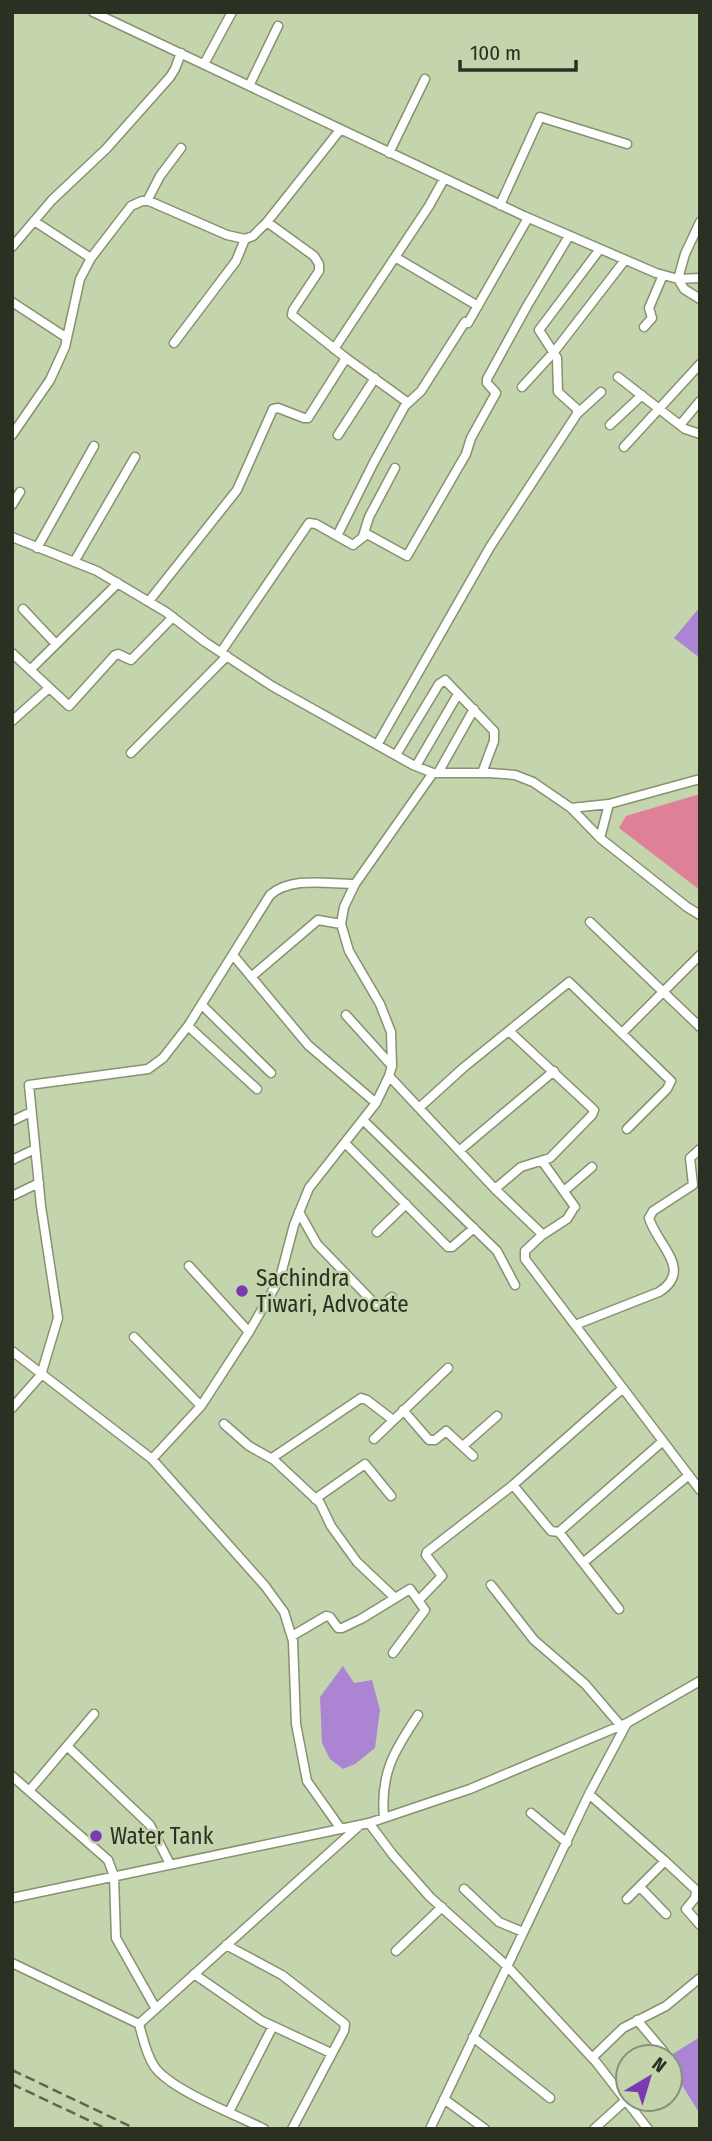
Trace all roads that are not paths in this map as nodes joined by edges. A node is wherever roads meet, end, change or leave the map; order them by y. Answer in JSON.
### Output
{"nodes":[{"id":1,"x":93,"y":12,"type":"edge"},
{"id":2,"x":232,"y":12,"type":"edge"},
{"id":3,"x":278,"y":26,"type":"dead end"},
{"id":4,"x":181,"y":52,"type":"junction"},
{"id":5,"x":204,"y":64,"type":"junction"},
{"id":6,"x":425,"y":79,"type":"dead end"},
{"id":7,"x":249,"y":86,"type":"junction"},
{"id":8,"x":340,"y":130,"type":"junction"},
{"id":9,"x":627,"y":144,"type":"dead end"},
{"id":10,"x":181,"y":148,"type":"dead end"},
{"id":11,"x":389,"y":153,"type":"junction"},
{"id":12,"x":444,"y":179,"type":"junction"},
{"id":13,"x":147,"y":201,"type":"junction"},
{"id":14,"x":500,"y":205,"type":"junction"},
{"id":15,"x":528,"y":218,"type":"junction"},
{"id":16,"x":34,"y":221,"type":"junction"},
{"id":17,"x":267,"y":222,"type":"junction"},
{"id":18,"x":700,"y":222,"type":"edge"},
{"id":19,"x":569,"y":236,"type":"junction"},
{"id":20,"x":245,"y":239,"type":"junction"},
{"id":21,"x":12,"y":247,"type":"edge"},
{"id":22,"x":600,"y":249,"type":"junction"},
{"id":23,"x":395,"y":257,"type":"junction"},
{"id":24,"x":91,"y":258,"type":"junction"},
{"id":25,"x":625,"y":260,"type":"junction"},
{"id":26,"x":663,"y":275,"type":"junction"},
{"id":27,"x":700,"y":278,"type":"edge"},
{"id":28,"x":678,"y":279,"type":"junction"},
{"id":29,"x":700,"y":299,"type":"edge"},
{"id":30,"x":12,"y":302,"type":"edge"},
{"id":31,"x":478,"y":306,"type":"junction"},
{"id":32,"x":644,"y":327,"type":"dead end"},
{"id":33,"x":67,"y":338,"type":"junction"},
{"id":34,"x":174,"y":343,"type":"dead end"},
{"id":35,"x":334,"y":349,"type":"junction"},
{"id":36,"x":554,"y":352,"type":"junction"},
{"id":37,"x":346,"y":358,"type":"junction"},
{"id":38,"x":700,"y":364,"type":"edge"},
{"id":39,"x":618,"y":377,"type":"dead end"},
{"id":40,"x":375,"y":378,"type":"junction"},
{"id":41,"x":522,"y":387,"type":"dead end"},
{"id":42,"x":601,"y":391,"type":"dead end"},
{"id":43,"x":642,"y":395,"type":"junction"},
{"id":44,"x":700,"y":401,"type":"edge"},
{"id":45,"x":407,"y":404,"type":"junction"},
{"id":46,"x":659,"y":408,"type":"junction"},
{"id":47,"x":578,"y":413,"type":"junction"},
{"id":48,"x":610,"y":425,"type":"dead end"},
{"id":49,"x":680,"y":425,"type":"junction"},
{"id":50,"x":700,"y":434,"type":"edge"},
{"id":51,"x":12,"y":435,"type":"edge"},
{"id":52,"x":338,"y":435,"type":"dead end"},
{"id":53,"x":94,"y":446,"type":"dead end"},
{"id":54,"x":624,"y":447,"type":"dead end"},
{"id":55,"x":135,"y":457,"type":"dead end"},
{"id":56,"x":395,"y":468,"type":"dead end"},
{"id":57,"x":20,"y":492,"type":"dead end"},
{"id":58,"x":12,"y":506,"type":"edge"},
{"id":59,"x":337,"y":536,"type":"junction"},
{"id":60,"x":363,"y":536,"type":"junction"},
{"id":61,"x":12,"y":537,"type":"edge"},
{"id":62,"x":37,"y":548,"type":"junction"},
{"id":63,"x":74,"y":562,"type":"junction"},
{"id":64,"x":118,"y":583,"type":"junction"},
{"id":65,"x":149,"y":601,"type":"junction"},
{"id":66,"x":23,"y":609,"type":"dead end"},
{"id":67,"x":173,"y":617,"type":"junction"},
{"id":68,"x":56,"y":644,"type":"junction"},
{"id":69,"x":12,"y":653,"type":"edge"},
{"id":70,"x":224,"y":654,"type":"junction"},
{"id":71,"x":30,"y":670,"type":"junction"},
{"id":72,"x":48,"y":688,"type":"junction"},
{"id":73,"x":458,"y":694,"type":"junction"},
{"id":74,"x":474,"y":709,"type":"junction"},
{"id":75,"x":12,"y":721,"type":"edge"},
{"id":76,"x":377,"y":745,"type":"junction"},
{"id":77,"x":131,"y":753,"type":"dead end"},
{"id":78,"x":396,"y":755,"type":"junction"},
{"id":79,"x":416,"y":766,"type":"junction"},
{"id":80,"x":435,"y":773,"type":"junction"},
{"id":81,"x":482,"y":773,"type":"junction"},
{"id":82,"x":700,"y":779,"type":"edge"},
{"id":83,"x":609,"y":804,"type":"junction"},
{"id":84,"x":570,"y":808,"type":"junction"},
{"id":85,"x":600,"y":838,"type":"junction"},
{"id":86,"x":355,"y":884,"type":"junction"},
{"id":87,"x":700,"y":915,"type":"edge"},
{"id":88,"x":590,"y":922,"type":"dead end"},
{"id":89,"x":341,"y":924,"type":"junction"},
{"id":90,"x":233,"y":955,"type":"junction"},
{"id":91,"x":700,"y":955,"type":"edge"},
{"id":92,"x":251,"y":977,"type":"junction"},
{"id":93,"x":662,"y":991,"type":"junction"},
{"id":94,"x":202,"y":1004,"type":"junction"},
{"id":95,"x":346,"y":1015,"type":"dead end"},
{"id":96,"x":188,"y":1026,"type":"junction"},
{"id":97,"x":700,"y":1027,"type":"edge"},
{"id":98,"x":509,"y":1031,"type":"junction"},
{"id":99,"x":622,"y":1033,"type":"junction"},
{"id":100,"x":392,"y":1066,"type":"junction"},
{"id":101,"x":554,"y":1072,"type":"junction"},
{"id":102,"x":271,"y":1073,"type":"dead end"},
{"id":103,"x":389,"y":1076,"type":"junction"},
{"id":104,"x":257,"y":1089,"type":"dead end"},
{"id":105,"x":376,"y":1103,"type":"junction"},
{"id":106,"x":419,"y":1108,"type":"junction"},
{"id":107,"x":31,"y":1112,"type":"junction"},
{"id":108,"x":363,"y":1119,"type":"junction"},
{"id":109,"x":12,"y":1122,"type":"edge"},
{"id":110,"x":627,"y":1129,"type":"dead end"},
{"id":111,"x":345,"y":1143,"type":"junction"},
{"id":112,"x":35,"y":1149,"type":"junction"},
{"id":113,"x":700,"y":1149,"type":"edge"},
{"id":114,"x":459,"y":1151,"type":"junction"},
{"id":115,"x":12,"y":1160,"type":"edge"},
{"id":116,"x":542,"y":1161,"type":"junction"},
{"id":117,"x":592,"y":1167,"type":"dead end"},
{"id":118,"x":38,"y":1183,"type":"junction"},
{"id":119,"x":495,"y":1189,"type":"junction"},
{"id":120,"x":564,"y":1191,"type":"junction"},
{"id":121,"x":12,"y":1196,"type":"edge"},
{"id":122,"x":406,"y":1204,"type":"junction"},
{"id":123,"x":299,"y":1212,"type":"junction"},
{"id":124,"x":474,"y":1228,"type":"junction"},
{"id":125,"x":377,"y":1231,"type":"dead end"},
{"id":126,"x":541,"y":1236,"type":"junction"},
{"id":127,"x":189,"y":1266,"type":"dead end"},
{"id":128,"x":515,"y":1285,"type":"dead end"},
{"id":129,"x":392,"y":1297,"type":"dead end"},
{"id":130,"x":575,"y":1325,"type":"junction"},
{"id":131,"x":249,"y":1332,"type":"junction"},
{"id":132,"x":134,"y":1337,"type":"dead end"},
{"id":133,"x":12,"y":1351,"type":"edge"},
{"id":134,"x":448,"y":1368,"type":"dead end"},
{"id":135,"x":41,"y":1375,"type":"junction"},
{"id":136,"x":623,"y":1388,"type":"junction"},
{"id":137,"x":201,"y":1406,"type":"junction"},
{"id":138,"x":12,"y":1408,"type":"edge"},
{"id":139,"x":403,"y":1410,"type":"junction"},
{"id":140,"x":497,"y":1416,"type":"dead end"},
{"id":141,"x":393,"y":1420,"type":"junction"},
{"id":142,"x":224,"y":1424,"type":"dead end"},
{"id":143,"x":374,"y":1439,"type":"dead end"},
{"id":144,"x":663,"y":1441,"type":"junction"},
{"id":145,"x":463,"y":1446,"type":"junction"},
{"id":146,"x":473,"y":1456,"type":"dead end"},
{"id":147,"x":272,"y":1458,"type":"junction"},
{"id":148,"x":152,"y":1459,"type":"junction"},
{"id":149,"x":689,"y":1475,"type":"junction"},
{"id":150,"x":513,"y":1485,"type":"junction"},
{"id":151,"x":700,"y":1490,"type":"edge"},
{"id":152,"x":391,"y":1496,"type":"dead end"},
{"id":153,"x":315,"y":1499,"type":"junction"},
{"id":154,"x":559,"y":1532,"type":"junction"},
{"id":155,"x":584,"y":1562,"type":"junction"},
{"id":156,"x":491,"y":1585,"type":"dead end"},
{"id":157,"x":394,"y":1597,"type":"junction"},
{"id":158,"x":419,"y":1600,"type":"junction"},
{"id":159,"x":619,"y":1609,"type":"dead end"},
{"id":160,"x":292,"y":1636,"type":"junction"},
{"id":161,"x":393,"y":1653,"type":"dead end"},
{"id":162,"x":700,"y":1681,"type":"edge"},
{"id":163,"x":94,"y":1714,"type":"dead end"},
{"id":164,"x":418,"y":1715,"type":"dead end"},
{"id":165,"x":624,"y":1725,"type":"junction"},
{"id":166,"x":66,"y":1746,"type":"junction"},
{"id":167,"x":12,"y":1776,"type":"edge"},
{"id":168,"x":29,"y":1791,"type":"junction"},
{"id":169,"x":589,"y":1794,"type":"junction"},
{"id":170,"x":531,"y":1813,"type":"dead end"},
{"id":171,"x":384,"y":1818,"type":"junction"},
{"id":172,"x":364,"y":1824,"type":"junction"},
{"id":173,"x":341,"y":1829,"type":"junction"},
{"id":174,"x":567,"y":1843,"type":"junction"},
{"id":175,"x":665,"y":1861,"type":"junction"},
{"id":176,"x":170,"y":1864,"type":"junction"},
{"id":177,"x":114,"y":1876,"type":"junction"},
{"id":178,"x":640,"y":1887,"type":"junction"},
{"id":179,"x":464,"y":1889,"type":"dead end"},
{"id":180,"x":12,"y":1898,"type":"edge"},
{"id":181,"x":627,"y":1899,"type":"dead end"},
{"id":182,"x":442,"y":1908,"type":"junction"},
{"id":183,"x":666,"y":1914,"type":"dead end"},
{"id":184,"x":700,"y":1925,"type":"edge"},
{"id":185,"x":523,"y":1932,"type":"junction"},
{"id":186,"x":226,"y":1945,"type":"junction"},
{"id":187,"x":396,"y":1951,"type":"dead end"},
{"id":188,"x":12,"y":1963,"type":"edge"},
{"id":189,"x":507,"y":1966,"type":"junction"},
{"id":190,"x":194,"y":1974,"type":"junction"},
{"id":191,"x":700,"y":1978,"type":"edge"},
{"id":192,"x":156,"y":2009,"type":"junction"},
{"id":193,"x":637,"y":2020,"type":"junction"},
{"id":194,"x":138,"y":2024,"type":"junction"},
{"id":195,"x":273,"y":2026,"type":"junction"},
{"id":196,"x":473,"y":2037,"type":"junction"},
{"id":197,"x":656,"y":2043,"type":"edge"},
{"id":198,"x":331,"y":2053,"type":"junction"},
{"id":199,"x":592,"y":2059,"type":"junction"},
{"id":200,"x":614,"y":2086,"type":"edge"},
{"id":201,"x":550,"y":2098,"type":"dead end"},
{"id":202,"x":444,"y":2099,"type":"junction"},
{"id":203,"x":614,"y":2111,"type":"edge"},
{"id":204,"x":229,"y":2112,"type":"junction"},
{"id":205,"x":264,"y":2129,"type":"edge"},
{"id":206,"x":292,"y":2129,"type":"edge"},
{"id":207,"x":430,"y":2129,"type":"edge"},
{"id":208,"x":485,"y":2129,"type":"edge"},
{"id":209,"x":594,"y":2129,"type":"edge"}],
"edges":[{"from":1,"to":4,"type":"street"},
{"from":2,"to":5,"type":"street"},
{"from":3,"to":7,"type":"street"},
{"from":4,"to":5,"type":"street"},
{"from":4,"to":16,"type":"street"},
{"from":5,"to":7,"type":"street"},
{"from":6,"to":11,"type":"street"},
{"from":7,"to":8,"type":"street"},
{"from":8,"to":11,"type":"street"},
{"from":8,"to":17,"type":"street"},
{"from":9,"to":14,"type":"street"},
{"from":10,"to":13,"type":"street"},
{"from":11,"to":12,"type":"street"},
{"from":12,"to":14,"type":"street"},
{"from":12,"to":23,"type":"street"},
{"from":13,"to":20,"type":"street"},
{"from":13,"to":24,"type":"street"},
{"from":14,"to":15,"type":"street"},
{"from":15,"to":19,"type":"street"},
{"from":15,"to":31,"type":"street"},
{"from":16,"to":21,"type":"street"},
{"from":16,"to":24,"type":"street"},
{"from":17,"to":20,"type":"street"},
{"from":17,"to":35,"type":"street"},
{"from":18,"to":28,"type":"street"},
{"from":19,"to":22,"type":"street"},
{"from":19,"to":60,"type":"street"},
{"from":20,"to":34,"type":"street"},
{"from":22,"to":25,"type":"street"},
{"from":22,"to":36,"type":"street"},
{"from":23,"to":31,"type":"street"},
{"from":23,"to":35,"type":"street"},
{"from":24,"to":33,"type":"street"},
{"from":25,"to":26,"type":"street"},
{"from":25,"to":36,"type":"street"},
{"from":26,"to":28,"type":"street"},
{"from":26,"to":32,"type":"street"},
{"from":27,"to":28,"type":"street"},
{"from":28,"to":29,"type":"street"},
{"from":30,"to":33,"type":"street"},
{"from":31,"to":45,"type":"street"},
{"from":33,"to":51,"type":"street"},
{"from":35,"to":37,"type":"street"},
{"from":36,"to":41,"type":"street"},
{"from":36,"to":47,"type":"street"},
{"from":37,"to":40,"type":"street"},
{"from":37,"to":65,"type":"street"},
{"from":38,"to":46,"type":"street"},
{"from":39,"to":43,"type":"street"},
{"from":40,"to":45,"type":"street"},
{"from":40,"to":52,"type":"street"},
{"from":42,"to":47,"type":"street"},
{"from":43,"to":46,"type":"street"},
{"from":43,"to":48,"type":"street"},
{"from":44,"to":49,"type":"street"},
{"from":45,"to":59,"type":"street"},
{"from":46,"to":49,"type":"street"},
{"from":46,"to":54,"type":"street"},
{"from":47,"to":76,"type":"street"},
{"from":49,"to":50,"type":"street"},
{"from":53,"to":62,"type":"street"},
{"from":55,"to":63,"type":"street"},
{"from":56,"to":60,"type":"street"},
{"from":57,"to":58,"type":"street"},
{"from":59,"to":60,"type":"street"},
{"from":59,"to":70,"type":"street"},
{"from":61,"to":62,"type":"street"},
{"from":62,"to":63,"type":"street"},
{"from":63,"to":64,"type":"street"},
{"from":64,"to":65,"type":"street"},
{"from":64,"to":68,"type":"street"},
{"from":65,"to":67,"type":"street"},
{"from":66,"to":68,"type":"street"},
{"from":67,"to":70,"type":"street"},
{"from":67,"to":72,"type":"street"},
{"from":68,"to":71,"type":"street"},
{"from":69,"to":71,"type":"street"},
{"from":70,"to":76,"type":"street"},
{"from":70,"to":77,"type":"street"},
{"from":71,"to":72,"type":"street"},
{"from":72,"to":75,"type":"street"},
{"from":73,"to":74,"type":"street"},
{"from":73,"to":78,"type":"street"},
{"from":73,"to":79,"type":"street"},
{"from":74,"to":80,"type":"street"},
{"from":74,"to":81,"type":"street"},
{"from":76,"to":78,"type":"street"},
{"from":78,"to":79,"type":"street"},
{"from":79,"to":80,"type":"street"},
{"from":80,"to":81,"type":"street"},
{"from":80,"to":86,"type":"street"},
{"from":81,"to":84,"type":"street"},
{"from":82,"to":83,"type":"street"},
{"from":83,"to":84,"type":"street"},
{"from":83,"to":85,"type":"street"},
{"from":84,"to":85,"type":"street"},
{"from":85,"to":87,"type":"street"},
{"from":86,"to":89,"type":"street"},
{"from":86,"to":90,"type":"street"},
{"from":88,"to":93,"type":"street"},
{"from":89,"to":92,"type":"street"},
{"from":89,"to":100,"type":"street"},
{"from":90,"to":92,"type":"street"},
{"from":90,"to":94,"type":"street"},
{"from":91,"to":93,"type":"street"},
{"from":92,"to":105,"type":"street"},
{"from":93,"to":97,"type":"street"},
{"from":93,"to":99,"type":"street"},
{"from":94,"to":96,"type":"street"},
{"from":94,"to":102,"type":"street"},
{"from":95,"to":100,"type":"street"},
{"from":96,"to":104,"type":"street"},
{"from":96,"to":107,"type":"street"},
{"from":98,"to":99,"type":"street"},
{"from":98,"to":101,"type":"street"},
{"from":98,"to":106,"type":"street"},
{"from":99,"to":110,"type":"street"},
{"from":100,"to":103,"type":"street"},
{"from":101,"to":114,"type":"street"},
{"from":101,"to":116,"type":"street"},
{"from":103,"to":105,"type":"street"},
{"from":103,"to":106,"type":"street"},
{"from":105,"to":108,"type":"street"},
{"from":106,"to":114,"type":"street"},
{"from":107,"to":109,"type":"street"},
{"from":107,"to":112,"type":"street"},
{"from":108,"to":111,"type":"street"},
{"from":108,"to":124,"type":"street"},
{"from":111,"to":122,"type":"street"},
{"from":111,"to":123,"type":"street"},
{"from":112,"to":115,"type":"street"},
{"from":112,"to":118,"type":"street"},
{"from":113,"to":130,"type":"street"},
{"from":114,"to":119,"type":"street"},
{"from":116,"to":119,"type":"street"},
{"from":116,"to":120,"type":"street"},
{"from":117,"to":120,"type":"street"},
{"from":118,"to":121,"type":"street"},
{"from":118,"to":135,"type":"street"},
{"from":119,"to":126,"type":"street"},
{"from":120,"to":126,"type":"street"},
{"from":122,"to":124,"type":"street"},
{"from":122,"to":125,"type":"street"},
{"from":123,"to":129,"type":"street"},
{"from":123,"to":131,"type":"street"},
{"from":124,"to":128,"type":"street"},
{"from":126,"to":130,"type":"street"},
{"from":127,"to":131,"type":"street"},
{"from":130,"to":136,"type":"street"},
{"from":131,"to":137,"type":"street"},
{"from":132,"to":137,"type":"street"},
{"from":133,"to":135,"type":"street"},
{"from":134,"to":139,"type":"street"},
{"from":135,"to":138,"type":"street"},
{"from":135,"to":148,"type":"street"},
{"from":136,"to":144,"type":"street"},
{"from":136,"to":150,"type":"street"},
{"from":137,"to":148,"type":"street"},
{"from":139,"to":141,"type":"street"},
{"from":139,"to":145,"type":"street"},
{"from":140,"to":145,"type":"street"},
{"from":141,"to":143,"type":"street"},
{"from":141,"to":147,"type":"street"},
{"from":142,"to":147,"type":"street"},
{"from":144,"to":149,"type":"street"},
{"from":144,"to":154,"type":"street"},
{"from":145,"to":146,"type":"street"},
{"from":147,"to":153,"type":"street"},
{"from":148,"to":160,"type":"street"},
{"from":149,"to":151,"type":"street"},
{"from":149,"to":155,"type":"street"},
{"from":150,"to":154,"type":"street"},
{"from":150,"to":158,"type":"street"},
{"from":152,"to":153,"type":"street"},
{"from":153,"to":157,"type":"street"},
{"from":154,"to":155,"type":"street"},
{"from":155,"to":159,"type":"street"},
{"from":156,"to":165,"type":"street"},
{"from":157,"to":158,"type":"street"},
{"from":157,"to":160,"type":"street"},
{"from":158,"to":161,"type":"street"},
{"from":160,"to":173,"type":"street"},
{"from":162,"to":165,"type":"street"},
{"from":163,"to":166,"type":"street"},
{"from":164,"to":171,"type":"street"},
{"from":165,"to":169,"type":"street"},
{"from":165,"to":171,"type":"street"},
{"from":166,"to":168,"type":"street"},
{"from":166,"to":176,"type":"street"},
{"from":167,"to":168,"type":"street"},
{"from":168,"to":177,"type":"street"},
{"from":169,"to":174,"type":"street"},
{"from":169,"to":175,"type":"street"},
{"from":170,"to":174,"type":"street"},
{"from":171,"to":172,"type":"street"},
{"from":172,"to":173,"type":"street"},
{"from":172,"to":182,"type":"street"},
{"from":172,"to":186,"type":"street"},
{"from":173,"to":176,"type":"street"},
{"from":174,"to":185,"type":"street"},
{"from":175,"to":178,"type":"street"},
{"from":175,"to":184,"type":"street"},
{"from":176,"to":177,"type":"street"},
{"from":177,"to":180,"type":"street"},
{"from":177,"to":192,"type":"street"},
{"from":178,"to":181,"type":"street"},
{"from":178,"to":183,"type":"street"},
{"from":179,"to":185,"type":"street"},
{"from":182,"to":187,"type":"street"},
{"from":182,"to":189,"type":"street"},
{"from":185,"to":189,"type":"street"},
{"from":186,"to":190,"type":"street"},
{"from":186,"to":198,"type":"street"},
{"from":188,"to":194,"type":"street"},
{"from":189,"to":196,"type":"street"},
{"from":189,"to":199,"type":"street"},
{"from":190,"to":192,"type":"street"},
{"from":190,"to":195,"type":"street"},
{"from":191,"to":193,"type":"street"},
{"from":192,"to":194,"type":"street"},
{"from":193,"to":197,"type":"street"},
{"from":193,"to":199,"type":"street"},
{"from":194,"to":204,"type":"street"},
{"from":195,"to":198,"type":"street"},
{"from":195,"to":204,"type":"street"},
{"from":196,"to":201,"type":"street"},
{"from":196,"to":202,"type":"street"},
{"from":198,"to":206,"type":"street"},
{"from":199,"to":200,"type":"street"},
{"from":202,"to":207,"type":"street"},
{"from":202,"to":208,"type":"street"},
{"from":203,"to":209,"type":"street"},
{"from":204,"to":205,"type":"street"}]}
